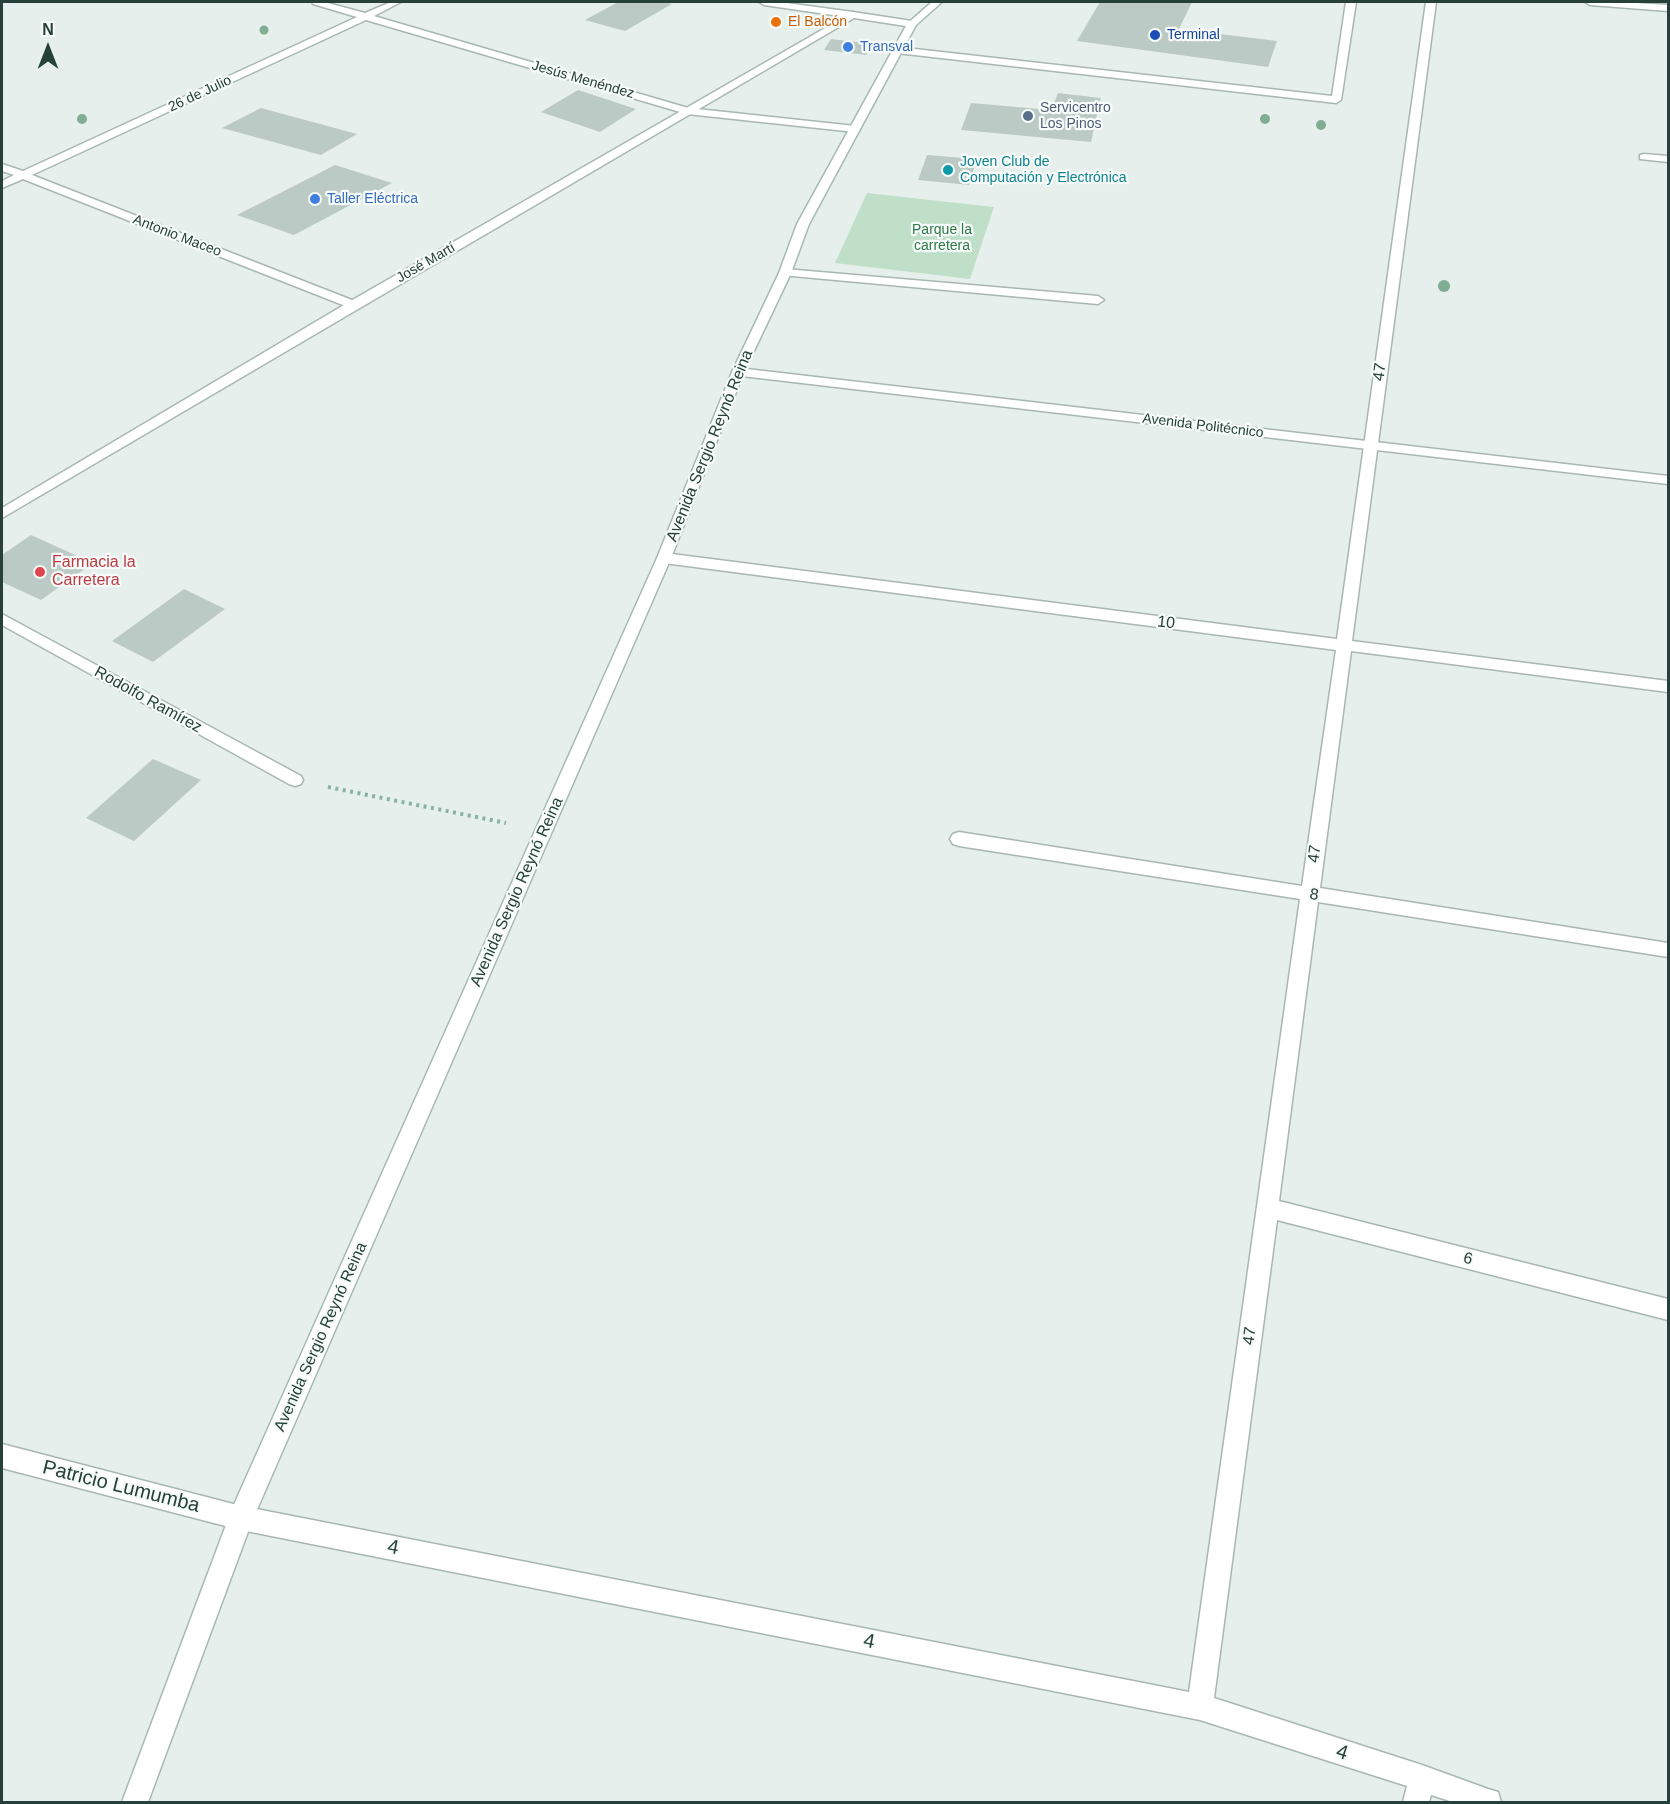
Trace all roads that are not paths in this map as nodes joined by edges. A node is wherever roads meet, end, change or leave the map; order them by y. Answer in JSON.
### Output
{"nodes":[{"id":1,"x":316,"y":2,"type":"edge"},
{"id":2,"x":398,"y":2,"type":"edge"},
{"id":3,"x":765,"y":2,"type":"edge"},
{"id":4,"x":936,"y":2,"type":"edge"},
{"id":5,"x":1351,"y":2,"type":"edge"},
{"id":6,"x":1431,"y":2,"type":"edge"},
{"id":7,"x":1590,"y":2,"type":"edge"},
{"id":8,"x":1639,"y":4,"type":"edge"},
{"id":9,"x":1668,"y":8,"type":"edge"},
{"id":10,"x":852,"y":15,"type":"junction"},
{"id":11,"x":368,"y":16,"type":"junction"},
{"id":12,"x":912,"y":24,"type":"junction"},
{"id":13,"x":897,"y":50,"type":"junction"},
{"id":14,"x":687,"y":111,"type":"junction"},
{"id":15,"x":855,"y":129,"type":"junction"},
{"id":16,"x":1644,"y":157,"type":"dead end"},
{"id":17,"x":1668,"y":159,"type":"edge"},
{"id":18,"x":2,"y":167,"type":"edge"},
{"id":19,"x":22,"y":175,"type":"junction"},
{"id":20,"x":2,"y":185,"type":"edge"},
{"id":21,"x":785,"y":273,"type":"junction"},
{"id":22,"x":1098,"y":300,"type":"dead end"},
{"id":23,"x":353,"y":305,"type":"junction"},
{"id":24,"x":738,"y":372,"type":"junction"},
{"id":25,"x":1371,"y":446,"type":"junction"},
{"id":26,"x":1668,"y":480,"type":"edge"},
{"id":27,"x":2,"y":514,"type":"edge"},
{"id":28,"x":664,"y":558,"type":"junction"},
{"id":29,"x":2,"y":619,"type":"edge"},
{"id":30,"x":1342,"y":645,"type":"junction"},
{"id":31,"x":1668,"y":687,"type":"edge"},
{"id":32,"x":295,"y":780,"type":"road end"},
{"id":33,"x":959,"y":840,"type":"dead end"},
{"id":34,"x":1310,"y":894,"type":"junction"},
{"id":35,"x":1668,"y":950,"type":"edge"},
{"id":36,"x":1268,"y":1208,"type":"junction"},
{"id":37,"x":1668,"y":1310,"type":"edge"},
{"id":38,"x":2,"y":1456,"type":"edge"},
{"id":39,"x":241,"y":1518,"type":"junction"},
{"id":40,"x":1200,"y":1707,"type":"junction"},
{"id":41,"x":1419,"y":1790,"type":"edge"},
{"id":42,"x":135,"y":1803,"type":"edge"},
{"id":43,"x":1488,"y":1803,"type":"edge"}],
"edges":[{"from":1,"to":11,"type":"street","name":"Jesús Menéndez"},
{"from":2,"to":11,"type":"street","name":"26 de Julio"},
{"from":3,"to":10,"type":"street"},
{"from":4,"to":12,"type":"street","name":"Avenida Sergio Reynó Reina"},
{"from":5,"to":13,"type":"street"},
{"from":6,"to":25,"type":"street","name":"47"},
{"from":7,"to":8,"type":"street"},
{"from":8,"to":9,"type":"street"},
{"from":10,"to":12,"type":"street"},
{"from":10,"to":14,"type":"street","name":"José Martí"},
{"from":11,"to":14,"type":"street","name":"Jesús Menéndez"},
{"from":11,"to":19,"type":"street","name":"26 de Julio"},
{"from":12,"to":13,"type":"street","name":"Avenida Sergio Reynó Reina"},
{"from":13,"to":15,"type":"street","name":"Avenida Sergio Reynó Reina"},
{"from":14,"to":15,"type":"street","name":"Jesús Menéndez"},
{"from":14,"to":23,"type":"street","name":"José Martí"},
{"from":15,"to":21,"type":"street","name":"Avenida Sergio Reynó Reina"},
{"from":16,"to":17,"type":"street"},
{"from":18,"to":19,"type":"street","name":"Antonio Maceo"},
{"from":19,"to":20,"type":"street","name":"26 de Julio"},
{"from":19,"to":23,"type":"street","name":"Antonio Maceo"},
{"from":21,"to":22,"type":"street"},
{"from":21,"to":24,"type":"street","name":"Avenida Sergio Reynó Reina"},
{"from":23,"to":27,"type":"street","name":"José Martí"},
{"from":24,"to":25,"type":"street","name":"Avenida Politécnico"},
{"from":24,"to":28,"type":"street","name":"Avenida Sergio Reynó Reina"},
{"from":25,"to":26,"type":"street","name":"Avenida Politécnico"},
{"from":25,"to":30,"type":"street","name":"47"},
{"from":28,"to":30,"type":"street","name":"10"},
{"from":28,"to":39,"type":"street","name":"Avenida Sergio Reynó Reina"},
{"from":29,"to":32,"type":"street","name":"Rodolfo Ramírez"},
{"from":30,"to":31,"type":"street","name":"10"},
{"from":30,"to":34,"type":"street","name":"47"},
{"from":33,"to":34,"type":"street","name":"8"},
{"from":34,"to":35,"type":"street","name":"8"},
{"from":34,"to":36,"type":"street","name":"47"},
{"from":36,"to":37,"type":"street","name":"6"},
{"from":36,"to":40,"type":"street","name":"47"},
{"from":38,"to":39,"type":"street","name":"Patricio Lumumba"},
{"from":39,"to":40,"type":"street","name":"4"},
{"from":39,"to":42,"type":"street","name":"Avenida Sergio Reynó Reina"},
{"from":40,"to":41,"type":"street","name":"4"},
{"from":41,"to":43,"type":"street","name":"4"}]}
